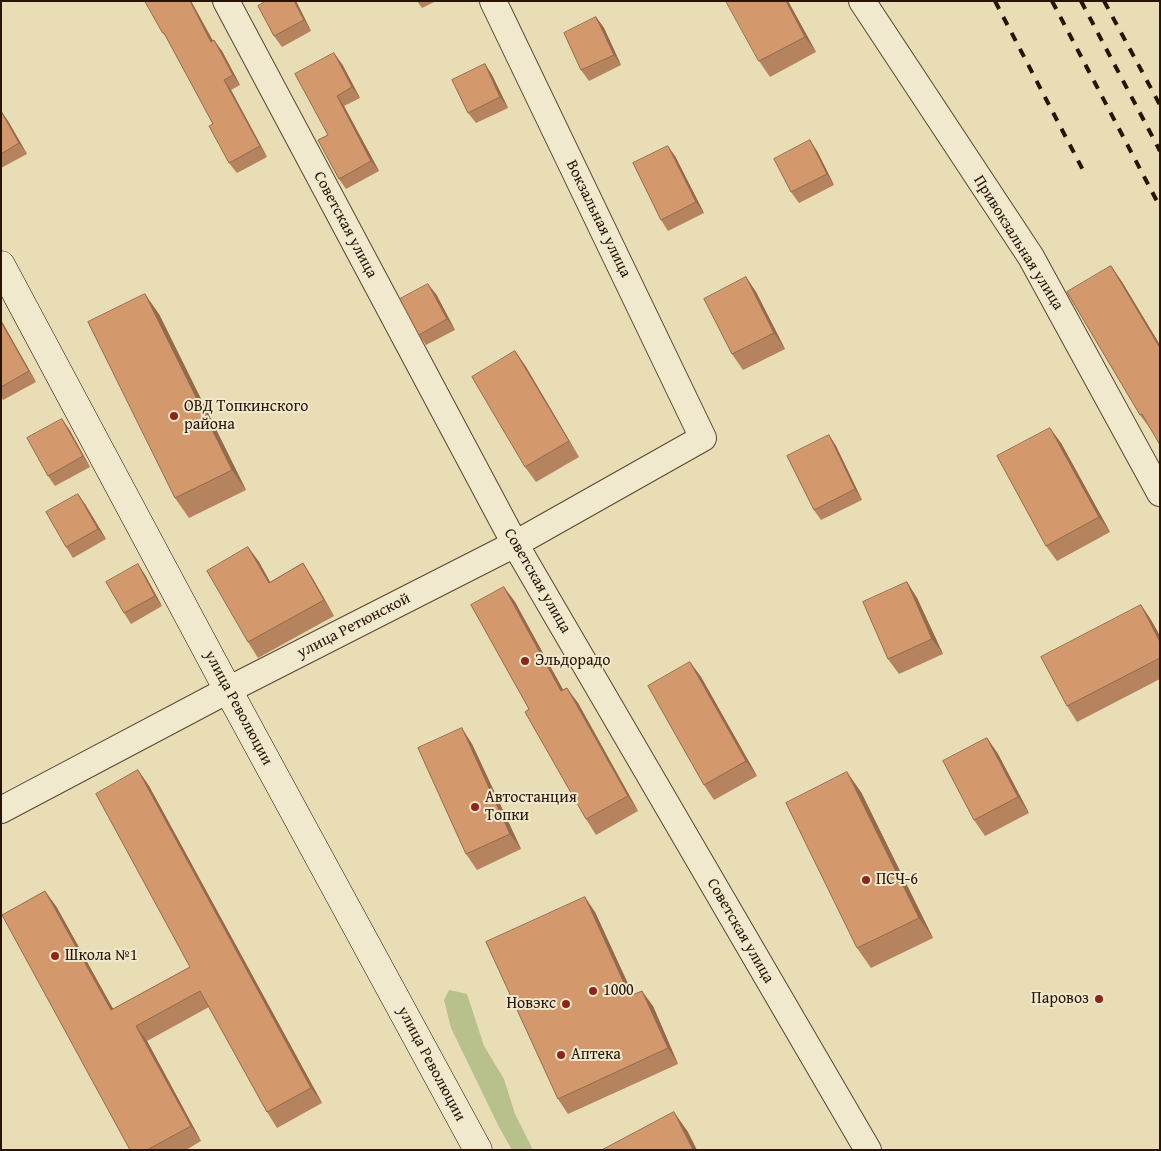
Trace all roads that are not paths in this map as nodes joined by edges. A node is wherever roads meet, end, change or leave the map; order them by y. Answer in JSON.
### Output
{"nodes":[{"id":1,"x":226,"y":1,"type":"edge"},
{"id":2,"x":493,"y":1,"type":"edge"},
{"id":3,"x":862,"y":1,"type":"edge"},
{"id":4,"x":1,"y":266,"type":"edge"},
{"id":5,"x":703,"y":438,"type":"joint"},
{"id":6,"x":1160,"y":493,"type":"edge"},
{"id":7,"x":515,"y":544,"type":"junction"},
{"id":8,"x":228,"y":690,"type":"junction"},
{"id":9,"x":1,"y":810,"type":"edge"},
{"id":10,"x":478,"y":1150,"type":"edge"},
{"id":11,"x":868,"y":1150,"type":"edge"}],
"edges":[{"from":1,"to":7,"type":"street","name":"Советская улица"},
{"from":2,"to":5,"type":"street","name":"Вокзальная улица"},
{"from":3,"to":6,"type":"street","name":"Привокзальная улица"},
{"from":4,"to":8,"type":"street","name":"улица Революции"},
{"from":5,"to":7,"type":"street","name":"улица Ретюнской"},
{"from":7,"to":8,"type":"street","name":"улица Ретюнской"},
{"from":7,"to":11,"type":"street","name":"Советская улица"},
{"from":8,"to":9,"type":"street","name":"улица Ретюнской"},
{"from":8,"to":10,"type":"street","name":"улица Революции"}]}
